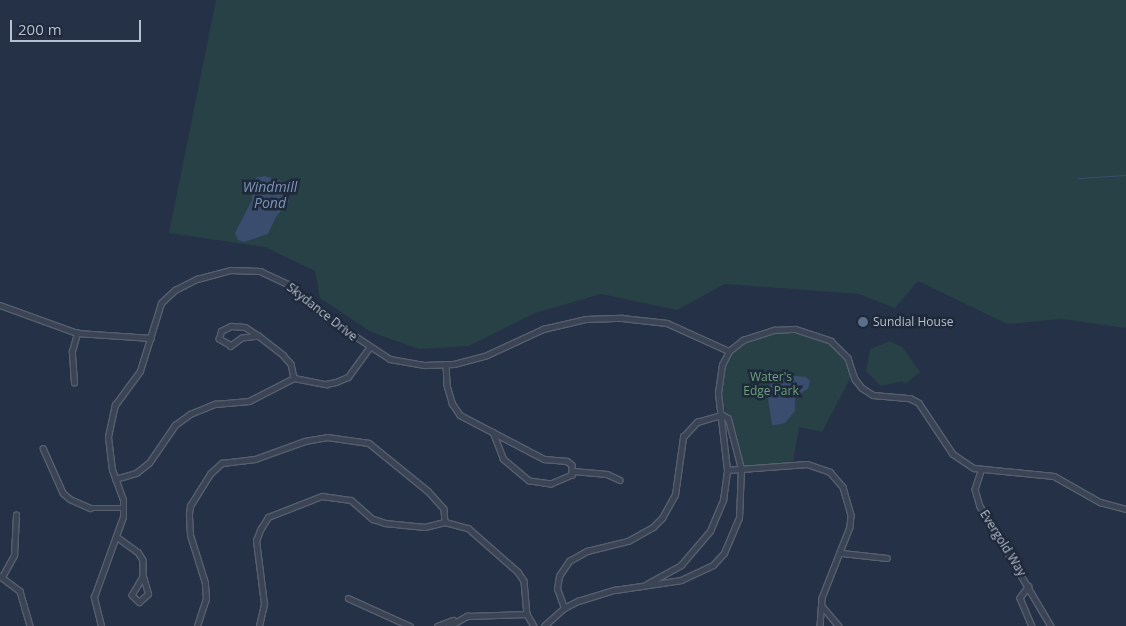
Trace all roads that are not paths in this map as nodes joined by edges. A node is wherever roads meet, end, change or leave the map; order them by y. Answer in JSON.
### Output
{"nodes":[{"id":1,"x":0,"y":305,"type":"edge"},
{"id":2,"x":77,"y":333,"type":"junction"},
{"id":3,"x":259,"y":336,"type":"junction"},
{"id":4,"x":151,"y":338,"type":"junction"},
{"id":5,"x":370,"y":347,"type":"junction"},
{"id":6,"x":730,"y":351,"type":"junction"},
{"id":7,"x":446,"y":364,"type":"junction"},
{"id":8,"x":294,"y":378,"type":"junction"},
{"id":9,"x":74,"y":383,"type":"dead end"},
{"id":10,"x":722,"y":415,"type":"junction"},
{"id":11,"x":492,"y":433,"type":"junction"},
{"id":12,"x":43,"y":448,"type":"dead end"},
{"id":13,"x":727,"y":470,"type":"junction"},
{"id":14,"x":741,"y":470,"type":"junction"},
{"id":15,"x":573,"y":471,"type":"junction"},
{"id":16,"x":981,"y":471,"type":"junction"},
{"id":17,"x":115,"y":479,"type":"junction"},
{"id":18,"x":620,"y":480,"type":"dead end"},
{"id":19,"x":123,"y":508,"type":"junction"},
{"id":20,"x":1126,"y":509,"type":"edge"},
{"id":21,"x":16,"y":515,"type":"dead end"},
{"id":22,"x":445,"y":522,"type":"junction"},
{"id":23,"x":117,"y":537,"type":"junction"},
{"id":24,"x":842,"y":553,"type":"junction"},
{"id":25,"x":887,"y":558,"type":"dead end"},
{"id":26,"x":1,"y":576,"type":"edge"},
{"id":27,"x":143,"y":577,"type":"junction"},
{"id":28,"x":647,"y":584,"type":"junction"},
{"id":29,"x":1029,"y":586,"type":"junction"},
{"id":30,"x":348,"y":598,"type":"dead end"},
{"id":31,"x":821,"y":604,"type":"junction"},
{"id":32,"x":564,"y":608,"type":"junction"},
{"id":33,"x":527,"y":614,"type":"junction"},
{"id":34,"x":461,"y":618,"type":"junction"},
{"id":35,"x":30,"y":626,"type":"edge"},
{"id":36,"x":102,"y":626,"type":"edge"},
{"id":37,"x":197,"y":626,"type":"edge"},
{"id":38,"x":259,"y":626,"type":"edge"},
{"id":39,"x":410,"y":626,"type":"edge"},
{"id":40,"x":437,"y":626,"type":"edge"},
{"id":41,"x":449,"y":626,"type":"edge"},
{"id":42,"x":534,"y":626,"type":"edge"},
{"id":43,"x":544,"y":626,"type":"edge"},
{"id":44,"x":820,"y":626,"type":"edge"},
{"id":45,"x":839,"y":626,"type":"edge"},
{"id":46,"x":1032,"y":626,"type":"edge"},
{"id":47,"x":1052,"y":626,"type":"edge"}],
"edges":[{"from":1,"to":2,"type":"street"},
{"from":2,"to":4,"type":"street"},
{"from":2,"to":9,"type":"street"},
{"from":3,"to":3,"type":"street"},
{"from":3,"to":8,"type":"street"},
{"from":4,"to":5,"type":"street","name":"Skydance Drive"},
{"from":4,"to":17,"type":"street","name":"Skydance Drive"},
{"from":5,"to":7,"type":"street","name":"Skydance Drive"},
{"from":5,"to":8,"type":"street"},
{"from":6,"to":7,"type":"street","name":"Skydance Drive"},
{"from":6,"to":10,"type":"street"},
{"from":6,"to":16,"type":"street"},
{"from":7,"to":11,"type":"street"},
{"from":8,"to":17,"type":"street"},
{"from":10,"to":13,"type":"street"},
{"from":10,"to":14,"type":"street"},
{"from":10,"to":32,"type":"street"},
{"from":11,"to":15,"type":"street"},
{"from":11,"to":15,"type":"street"},
{"from":12,"to":19,"type":"street"},
{"from":13,"to":14,"type":"street"},
{"from":13,"to":28,"type":"street"},
{"from":14,"to":24,"type":"street"},
{"from":14,"to":28,"type":"street"},
{"from":15,"to":18,"type":"street"},
{"from":16,"to":20,"type":"street"},
{"from":16,"to":29,"type":"street","name":"Evergold Way"},
{"from":17,"to":19,"type":"street","name":"Skydance Drive"},
{"from":19,"to":23,"type":"street","name":"Skydance Drive"},
{"from":21,"to":26,"type":"street"},
{"from":22,"to":33,"type":"street"},
{"from":22,"to":37,"type":"street"},
{"from":22,"to":38,"type":"street"},
{"from":23,"to":27,"type":"street"},
{"from":23,"to":36,"type":"street","name":"Skydance Drive"},
{"from":24,"to":25,"type":"street"},
{"from":24,"to":31,"type":"street"},
{"from":26,"to":35,"type":"street"},
{"from":27,"to":27,"type":"street"},
{"from":28,"to":32,"type":"street"},
{"from":29,"to":46,"type":"street","name":"Evergold Way"},
{"from":29,"to":47,"type":"street","name":"Evergold Way"},
{"from":30,"to":39,"type":"street"},
{"from":31,"to":44,"type":"street"},
{"from":31,"to":45,"type":"street"},
{"from":32,"to":43,"type":"street"},
{"from":33,"to":34,"type":"street"},
{"from":33,"to":42,"type":"street"},
{"from":34,"to":40,"type":"street"},
{"from":34,"to":41,"type":"street"}]}
